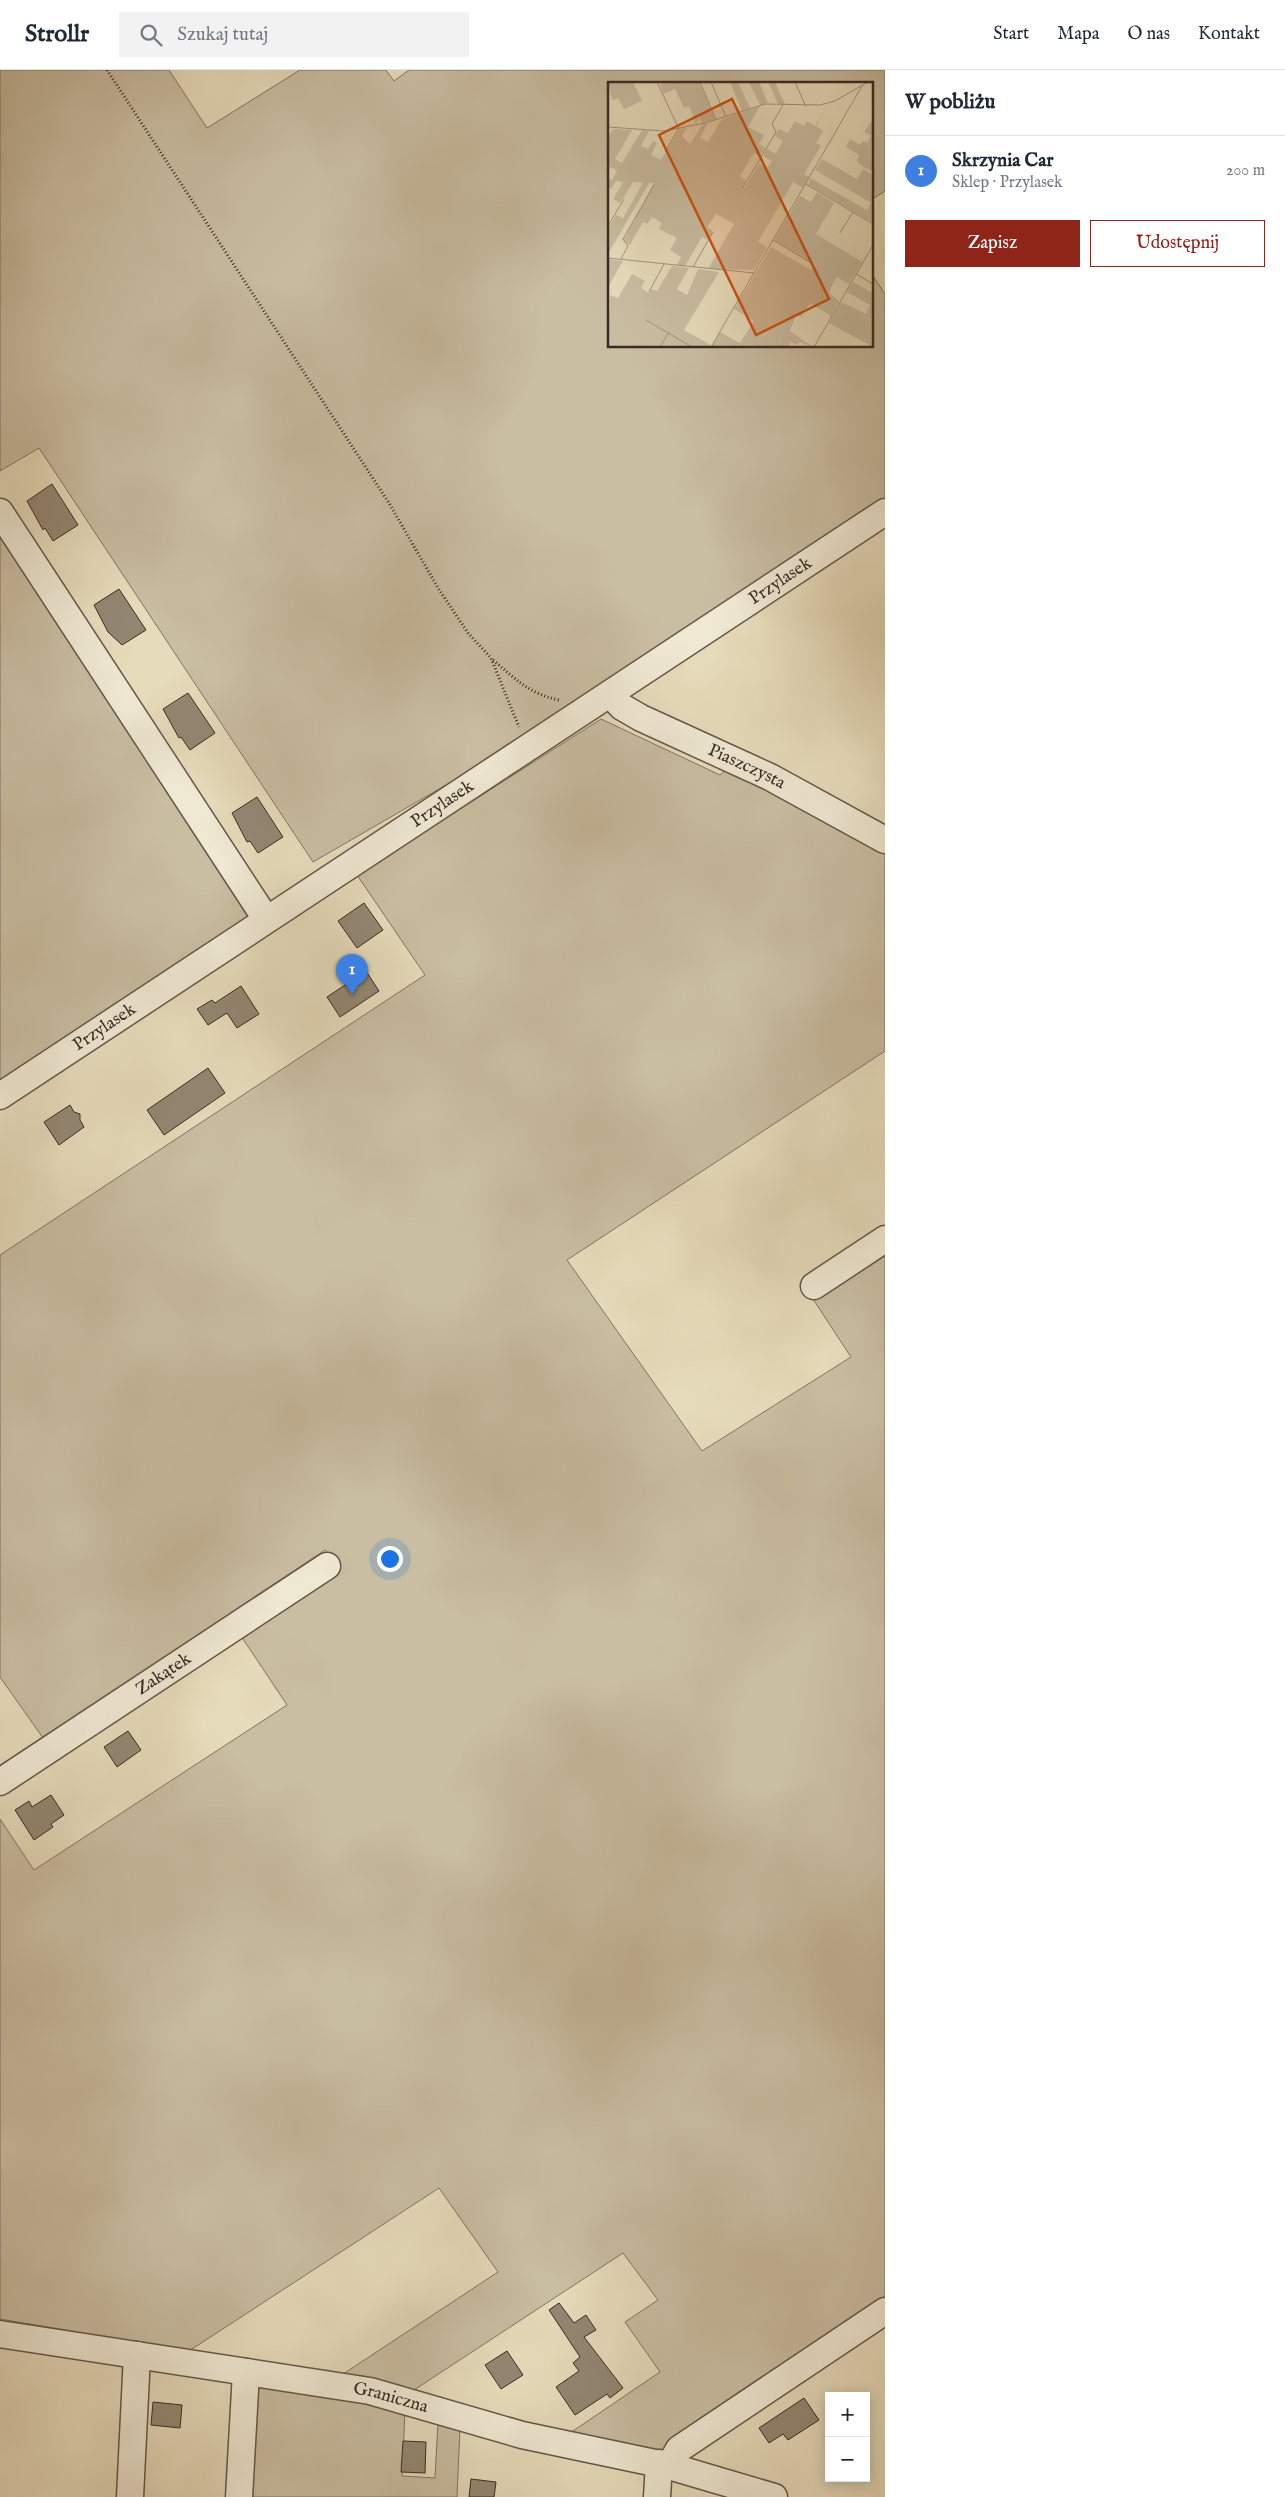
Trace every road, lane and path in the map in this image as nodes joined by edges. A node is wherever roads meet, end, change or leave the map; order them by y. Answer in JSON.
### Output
{"nodes":[{"id":1,"x":107,"y":70,"type":"edge"},
{"id":2,"x":0,"y":512,"type":"edge"},
{"id":3,"x":885,"y":512,"type":"edge"},
{"id":4,"x":491,"y":658,"type":"junction"},
{"id":5,"x":600,"y":701,"type":"junction"},
{"id":6,"x":528,"y":746,"type":"junction"},
{"id":7,"x":885,"y":840,"type":"edge"},
{"id":8,"x":266,"y":920,"type":"junction"},
{"id":9,"x":0,"y":1096,"type":"edge"},
{"id":10,"x":885,"y":1239,"type":"edge"},
{"id":11,"x":814,"y":1286,"type":"dead end"},
{"id":12,"x":327,"y":1566,"type":"dead end"},
{"id":13,"x":0,"y":1782,"type":"edge"},
{"id":14,"x":885,"y":2311,"type":"edge"},
{"id":15,"x":0,"y":2334,"type":"edge"},
{"id":16,"x":137,"y":2355,"type":"junction"},
{"id":17,"x":246,"y":2372,"type":"junction"},
{"id":18,"x":664,"y":2465,"type":"junction"},
{"id":19,"x":130,"y":2497,"type":"edge"},
{"id":20,"x":239,"y":2497,"type":"edge"},
{"id":21,"x":658,"y":2497,"type":"edge"},
{"id":22,"x":774,"y":2497,"type":"edge"}],
"edges":[{"from":1,"to":4,"type":"path"},
{"from":2,"to":8,"type":"street"},
{"from":3,"to":5,"type":"street","name":"Przylasek"},
{"from":4,"to":5,"type":"path"},
{"from":4,"to":6,"type":"path"},
{"from":5,"to":6,"type":"street","name":"Przylasek"},
{"from":5,"to":7,"type":"street","name":"Piaszczysta"},
{"from":6,"to":8,"type":"street","name":"Przylasek"},
{"from":8,"to":9,"type":"street","name":"Przylasek"},
{"from":10,"to":11,"type":"street"},
{"from":12,"to":13,"type":"street","name":"Zakątek"},
{"from":14,"to":18,"type":"street"},
{"from":15,"to":16,"type":"street","name":"Graniczna"},
{"from":16,"to":17,"type":"street","name":"Graniczna"},
{"from":16,"to":19,"type":"street"},
{"from":17,"to":18,"type":"street","name":"Graniczna"},
{"from":17,"to":20,"type":"street"},
{"from":18,"to":21,"type":"street"},
{"from":18,"to":22,"type":"street","name":"Graniczna"}]}
